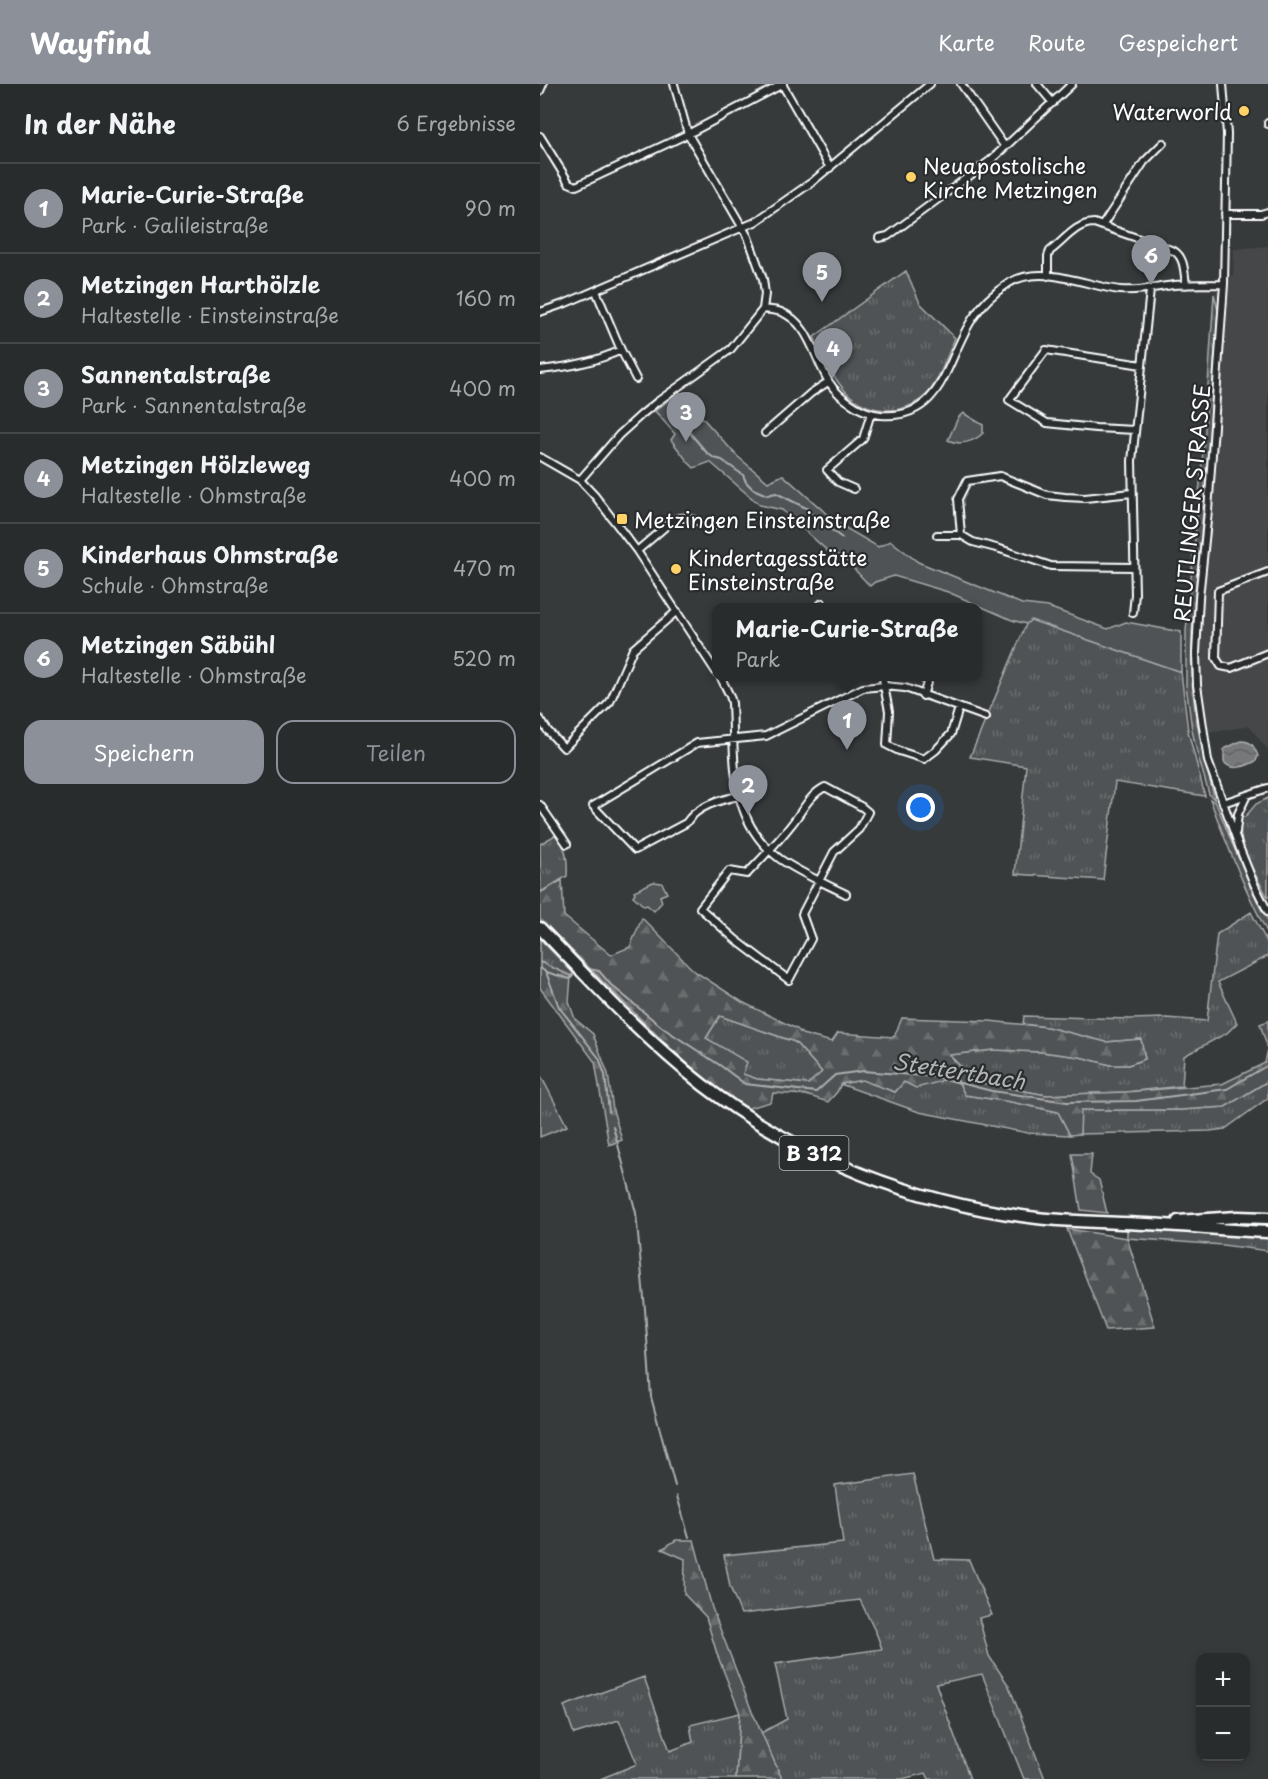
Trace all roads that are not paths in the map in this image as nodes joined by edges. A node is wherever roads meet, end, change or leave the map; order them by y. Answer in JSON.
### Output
{"nodes":[{"id":1,"x":543,"y":84,"type":"edge"},
{"id":2,"x":674,"y":84,"type":"edge"},
{"id":3,"x":783,"y":84,"type":"edge"},
{"id":4,"x":930,"y":84,"type":"edge"},
{"id":5,"x":961,"y":84,"type":"edge"},
{"id":6,"x":1037,"y":84,"type":"edge"},
{"id":7,"x":1072,"y":84,"type":"edge"},
{"id":8,"x":1223,"y":84,"type":"edge"},
{"id":9,"x":540,"y":91,"type":"edge"},
{"id":10,"x":1053,"y":103,"type":"junction"},
{"id":11,"x":688,"y":134,"type":"junction"},
{"id":12,"x":540,"y":136,"type":"edge"},
{"id":13,"x":1163,"y":143,"type":"dead end"},
{"id":14,"x":1005,"y":147,"type":"junction"},
{"id":15,"x":830,"y":168,"type":"junction"},
{"id":16,"x":1268,"y":212,"type":"edge"},
{"id":17,"x":1225,"y":214,"type":"junction"},
{"id":18,"x":1102,"y":226,"type":"junction"},
{"id":19,"x":743,"y":227,"type":"junction"},
{"id":20,"x":879,"y":238,"type":"dead end"},
{"id":21,"x":1048,"y":276,"type":"junction"},
{"id":22,"x":1224,"y":284,"type":"junction"},
{"id":23,"x":1186,"y":285,"type":"junction"},
{"id":24,"x":1150,"y":290,"type":"junction"},
{"id":25,"x":596,"y":291,"type":"junction"},
{"id":26,"x":764,"y":309,"type":"junction"},
{"id":27,"x":540,"y":312,"type":"edge"},
{"id":28,"x":621,"y":350,"type":"junction"},
{"id":29,"x":1142,"y":365,"type":"junction"},
{"id":30,"x":540,"y":370,"type":"edge"},
{"id":31,"x":636,"y":379,"type":"dead end"},
{"id":32,"x":828,"y":381,"type":"junction"},
{"id":33,"x":871,"y":413,"type":"junction"},
{"id":34,"x":1135,"y":430,"type":"junction"},
{"id":35,"x":765,"y":433,"type":"dead end"},
{"id":36,"x":540,"y":457,"type":"edge"},
{"id":37,"x":580,"y":480,"type":"junction"},
{"id":38,"x":855,"y":489,"type":"dead end"},
{"id":39,"x":1132,"y":493,"type":"junction"},
{"id":40,"x":713,"y":526,"type":"dead end"},
{"id":41,"x":937,"y":535,"type":"dead end"},
{"id":42,"x":961,"y":535,"type":"junction"},
{"id":43,"x":637,"y":551,"type":"junction"},
{"id":44,"x":1134,"y":567,"type":"junction"},
{"id":45,"x":1268,"y":572,"type":"edge"},
{"id":46,"x":677,"y":611,"type":"junction"},
{"id":47,"x":1133,"y":613,"type":"dead end"},
{"id":48,"x":1268,"y":653,"type":"edge"},
{"id":49,"x":712,"y":665,"type":"edge"},
{"id":50,"x":724,"y":681,"type":"edge"},
{"id":51,"x":884,"y":681,"type":"edge"},
{"id":52,"x":928,"y":681,"type":"edge"},
{"id":53,"x":884,"y":686,"type":"junction"},
{"id":54,"x":923,"y":696,"type":"junction"},
{"id":55,"x":959,"y":708,"type":"junction"},
{"id":56,"x":986,"y":717,"type":"dead end"},
{"id":57,"x":540,"y":719,"type":"edge"},
{"id":58,"x":734,"y":740,"type":"junction"},
{"id":59,"x":1268,"y":788,"type":"edge"},
{"id":60,"x":1247,"y":795,"type":"junction"},
{"id":61,"x":738,"y":796,"type":"junction"},
{"id":62,"x":1223,"y":803,"type":"junction"},
{"id":63,"x":540,"y":805,"type":"edge"},
{"id":64,"x":1236,"y":839,"type":"junction"},
{"id":65,"x":567,"y":844,"type":"dead end"},
{"id":66,"x":769,"y":849,"type":"junction"},
{"id":67,"x":820,"y":880,"type":"junction"},
{"id":68,"x":846,"y":894,"type":"dead end"},
{"id":69,"x":1268,"y":912,"type":"edge"},
{"id":70,"x":540,"y":928,"type":"edge"},
{"id":71,"x":1268,"y":1218,"type":"edge"},
{"id":72,"x":1148,"y":1224,"type":"junction"},
{"id":73,"x":1268,"y":1232,"type":"edge"}],
"edges":[{"from":1,"to":9,"type":"street"},
{"from":2,"to":11,"type":"street"},
{"from":3,"to":11,"type":"street"},
{"from":3,"to":15,"type":"street"},
{"from":4,"to":15,"type":"street"},
{"from":5,"to":14,"type":"street"},
{"from":6,"to":10,"type":"street"},
{"from":7,"to":10,"type":"street"},
{"from":8,"to":17,"type":"street","name":"REUTLINGER STRASSE"},
{"from":10,"to":14,"type":"street"},
{"from":11,"to":12,"type":"street"},
{"from":11,"to":19,"type":"street"},
{"from":13,"to":18,"type":"street"},
{"from":14,"to":20,"type":"street"},
{"from":15,"to":19,"type":"street"},
{"from":16,"to":17,"type":"street"},
{"from":17,"to":22,"type":"street","name":"REUTLINGER STRASSE"},
{"from":18,"to":21,"type":"street"},
{"from":18,"to":23,"type":"street"},
{"from":19,"to":25,"type":"street"},
{"from":19,"to":26,"type":"street"},
{"from":21,"to":24,"type":"street"},
{"from":21,"to":33,"type":"street"},
{"from":22,"to":23,"type":"street"},
{"from":22,"to":62,"type":"street","name":"REUTLINGER STRASSE"},
{"from":23,"to":24,"type":"street"},
{"from":24,"to":29,"type":"street"},
{"from":25,"to":27,"type":"street"},
{"from":25,"to":28,"type":"street"},
{"from":26,"to":32,"type":"street"},
{"from":26,"to":37,"type":"street"},
{"from":28,"to":30,"type":"street"},
{"from":28,"to":31,"type":"street"},
{"from":29,"to":34,"type":"street"},
{"from":29,"to":34,"type":"street"},
{"from":32,"to":33,"type":"street"},
{"from":32,"to":35,"type":"street"},
{"from":33,"to":38,"type":"street"},
{"from":34,"to":39,"type":"street"},
{"from":36,"to":37,"type":"street"},
{"from":37,"to":43,"type":"street"},
{"from":39,"to":42,"type":"street"},
{"from":39,"to":44,"type":"street"},
{"from":40,"to":43,"type":"street"},
{"from":41,"to":42,"type":"street"},
{"from":42,"to":44,"type":"street"},
{"from":43,"to":46,"type":"street"},
{"from":44,"to":47,"type":"street"},
{"from":45,"to":48,"type":"street"},
{"from":46,"to":49,"type":"street"},
{"from":46,"to":57,"type":"street"},
{"from":50,"to":58,"type":"street"},
{"from":51,"to":53,"type":"street"},
{"from":52,"to":54,"type":"street"},
{"from":53,"to":54,"type":"street"},
{"from":53,"to":55,"type":"street"},
{"from":53,"to":58,"type":"street"},
{"from":54,"to":55,"type":"street"},
{"from":55,"to":56,"type":"street"},
{"from":58,"to":61,"type":"street"},
{"from":58,"to":61,"type":"street"},
{"from":59,"to":60,"type":"street"},
{"from":60,"to":62,"type":"street"},
{"from":60,"to":64,"type":"street"},
{"from":61,"to":66,"type":"street"},
{"from":62,"to":64,"type":"street","name":"REUTLINGER STRASSE"},
{"from":63,"to":65,"type":"street"},
{"from":64,"to":69,"type":"street","name":"REUTLINGER STRASSE"},
{"from":66,"to":67,"type":"street"},
{"from":66,"to":67,"type":"street"},
{"from":66,"to":67,"type":"street"},
{"from":67,"to":68,"type":"street"},
{"from":70,"to":72,"type":"highway","number":"B 312"},
{"from":71,"to":72,"type":"highway","number":"B 312"},
{"from":72,"to":73,"type":"highway","number":"B 312"}]}
